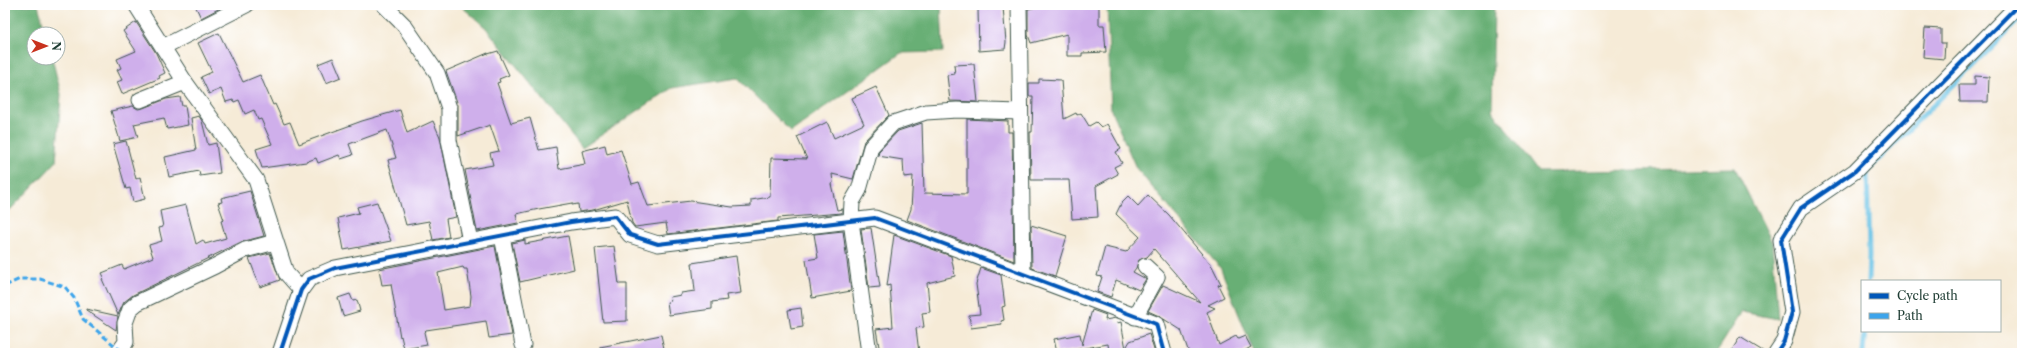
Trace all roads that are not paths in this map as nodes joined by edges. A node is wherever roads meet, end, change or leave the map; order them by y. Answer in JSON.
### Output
{"nodes":[{"id":1,"x":136,"y":5,"type":"edge"},
{"id":2,"x":246,"y":5,"type":"edge"},
{"id":3,"x":384,"y":5,"type":"edge"},
{"id":4,"x":1018,"y":5,"type":"edge"},
{"id":5,"x":2018,"y":5,"type":"edge"},
{"id":6,"x":162,"y":47,"type":"junction"},
{"id":7,"x":185,"y":82,"type":"junction"},
{"id":8,"x":140,"y":100,"type":"dead end"},
{"id":9,"x":1020,"y":112,"type":"junction"},
{"id":10,"x":851,"y":221,"type":"junction"},
{"id":11,"x":502,"y":236,"type":"junction"},
{"id":12,"x":470,"y":241,"type":"junction"},
{"id":13,"x":275,"y":242,"type":"junction"},
{"id":14,"x":1145,"y":266,"type":"dead end"},
{"id":15,"x":1023,"y":274,"type":"junction"},
{"id":16,"x":301,"y":290,"type":"junction"},
{"id":17,"x":1135,"y":317,"type":"junction"},
{"id":18,"x":523,"y":345,"type":"dead end"},
{"id":19,"x":118,"y":353,"type":"edge"},
{"id":20,"x":280,"y":353,"type":"edge"},
{"id":21,"x":869,"y":353,"type":"edge"},
{"id":22,"x":1164,"y":353,"type":"edge"},
{"id":23,"x":1776,"y":353,"type":"edge"}],
"edges":[{"from":1,"to":6,"type":"street"},
{"from":2,"to":6,"type":"street"},
{"from":3,"to":12,"type":"street"},
{"from":4,"to":9,"type":"street"},
{"from":5,"to":23,"type":"street"},
{"from":6,"to":7,"type":"street"},
{"from":7,"to":8,"type":"street"},
{"from":7,"to":13,"type":"street"},
{"from":9,"to":10,"type":"street"},
{"from":9,"to":15,"type":"street"},
{"from":10,"to":11,"type":"street"},
{"from":10,"to":15,"type":"street"},
{"from":10,"to":21,"type":"street"},
{"from":11,"to":12,"type":"street"},
{"from":11,"to":18,"type":"street"},
{"from":12,"to":16,"type":"street"},
{"from":13,"to":16,"type":"street"},
{"from":13,"to":19,"type":"street"},
{"from":14,"to":17,"type":"street"},
{"from":15,"to":17,"type":"street"},
{"from":16,"to":20,"type":"street"},
{"from":17,"to":22,"type":"street"}]}
